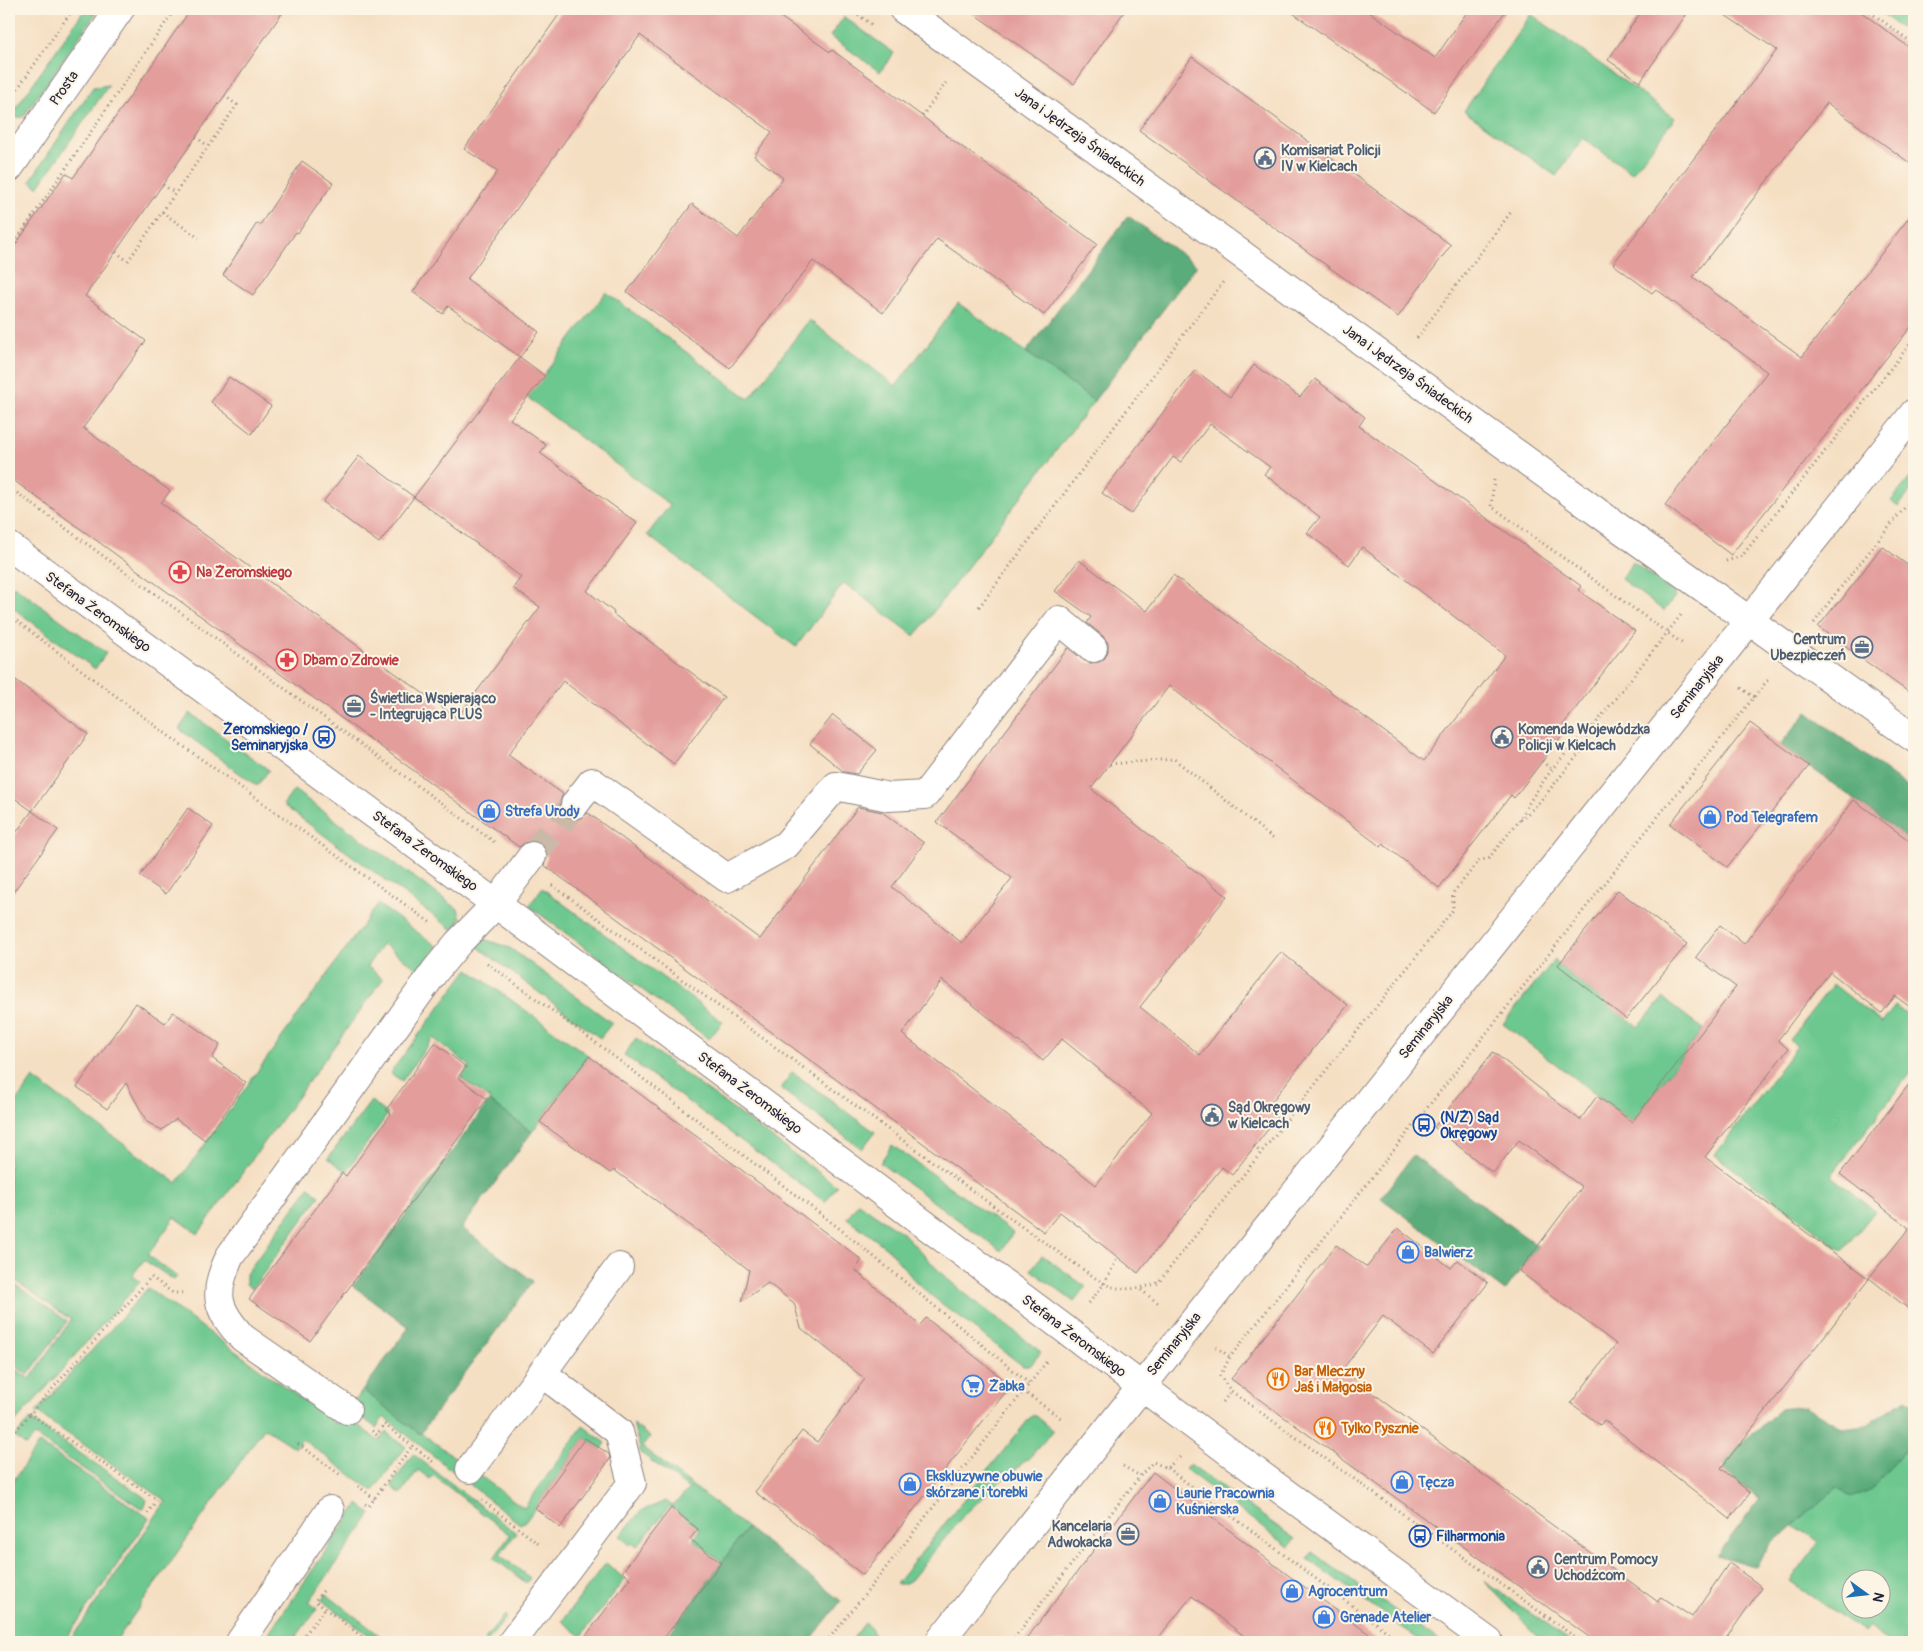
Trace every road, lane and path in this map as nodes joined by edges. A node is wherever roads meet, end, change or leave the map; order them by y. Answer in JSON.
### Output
{"nodes":[{"id":1,"x":73,"y":9,"type":"edge"},
{"id":2,"x":120,"y":9,"type":"edge"},
{"id":3,"x":175,"y":9,"type":"edge"},
{"id":4,"x":903,"y":9,"type":"edge"},
{"id":5,"x":1866,"y":9,"type":"edge"},
{"id":6,"x":1914,"y":44,"type":"edge"},
{"id":7,"x":948,"y":80,"type":"dead end"},
{"id":8,"x":225,"y":96,"type":"dead end"},
{"id":9,"x":9,"y":101,"type":"edge"},
{"id":10,"x":922,"y":116,"type":"dead end"},
{"id":11,"x":196,"y":137,"type":"dead end"},
{"id":12,"x":208,"y":146,"type":"junction"},
{"id":13,"x":13,"y":153,"type":"edge"},
{"id":14,"x":163,"y":185,"type":"dead end"},
{"id":15,"x":175,"y":193,"type":"junction"},
{"id":16,"x":162,"y":212,"type":"junction"},
{"id":17,"x":1511,"y":212,"type":"dead end"},
{"id":18,"x":199,"y":238,"type":"dead end"},
{"id":19,"x":9,"y":251,"type":"edge"},
{"id":20,"x":116,"y":252,"type":"dead end"},
{"id":21,"x":1226,"y":278,"type":"dead end"},
{"id":22,"x":1914,"y":339,"type":"edge"},
{"id":23,"x":1412,"y":344,"type":"dead end"},
{"id":24,"x":1914,"y":413,"type":"edge"},
{"id":25,"x":9,"y":487,"type":"edge"},
{"id":26,"x":1914,"y":496,"type":"edge"},
{"id":27,"x":9,"y":546,"type":"edge"},
{"id":28,"x":1722,"y":563,"type":"dead end"},
{"id":29,"x":979,"y":607,"type":"dead end"},
{"id":30,"x":1683,"y":613,"type":"dead end"},
{"id":31,"x":9,"y":615,"type":"edge"},
{"id":32,"x":1749,"y":620,"type":"junction"},
{"id":33,"x":1814,"y":625,"type":"dead end"},
{"id":34,"x":1094,"y":648,"type":"dead end"},
{"id":35,"x":1774,"y":678,"type":"dead end"},
{"id":36,"x":1741,"y":688,"type":"dead end"},
{"id":37,"x":1754,"y":697,"type":"junction"},
{"id":38,"x":1597,"y":722,"type":"junction"},
{"id":39,"x":1914,"y":738,"type":"edge"},
{"id":40,"x":1542,"y":761,"type":"dead end"},
{"id":41,"x":1110,"y":764,"type":"dead end"},
{"id":42,"x":1552,"y":770,"type":"junction"},
{"id":43,"x":576,"y":804,"type":"tunnel mouth"},
{"id":44,"x":1517,"y":823,"type":"junction"},
{"id":45,"x":1275,"y":840,"type":"dead end"},
{"id":46,"x":499,"y":846,"type":"dead end"},
{"id":47,"x":532,"y":856,"type":"tunnel mouth"},
{"id":48,"x":551,"y":884,"type":"dead end"},
{"id":49,"x":496,"y":904,"type":"junction"},
{"id":50,"x":438,"y":928,"type":"dead end"},
{"id":51,"x":479,"y":958,"type":"dead end"},
{"id":52,"x":1254,"y":1146,"type":"dead end"},
{"id":53,"x":1260,"y":1152,"type":"junction"},
{"id":54,"x":1118,"y":1258,"type":"dead end"},
{"id":55,"x":619,"y":1267,"type":"dead end"},
{"id":56,"x":1104,"y":1284,"type":"junction"},
{"id":57,"x":1140,"y":1289,"type":"junction"},
{"id":58,"x":218,"y":1294,"type":"junction"},
{"id":59,"x":1158,"y":1303,"type":"dead end"},
{"id":60,"x":1089,"y":1304,"type":"dead end"},
{"id":61,"x":1216,"y":1346,"type":"dead end"},
{"id":62,"x":1230,"y":1357,"type":"junction"},
{"id":63,"x":1049,"y":1358,"type":"dead end"},
{"id":64,"x":542,"y":1372,"type":"junction"},
{"id":65,"x":1030,"y":1384,"type":"junction"},
{"id":66,"x":1141,"y":1386,"type":"junction"},
{"id":67,"x":1023,"y":1391,"type":"junction"},
{"id":68,"x":1231,"y":1391,"type":"junction"},
{"id":69,"x":1223,"y":1402,"type":"dead end"},
{"id":70,"x":346,"y":1410,"type":"dead end"},
{"id":71,"x":29,"y":1413,"type":"junction"},
{"id":72,"x":1062,"y":1420,"type":"dead end"},
{"id":73,"x":9,"y":1428,"type":"edge"},
{"id":74,"x":368,"y":1428,"type":"dead end"},
{"id":75,"x":13,"y":1432,"type":"junction"},
{"id":76,"x":9,"y":1438,"type":"edge"},
{"id":77,"x":298,"y":1444,"type":"dead end"},
{"id":78,"x":412,"y":1446,"type":"junction"},
{"id":79,"x":420,"y":1452,"type":"dead end"},
{"id":80,"x":1183,"y":1453,"type":"dead end"},
{"id":81,"x":1122,"y":1466,"type":"dead end"},
{"id":82,"x":1167,"y":1468,"type":"junction"},
{"id":83,"x":470,"y":1469,"type":"dead end"},
{"id":84,"x":1140,"y":1476,"type":"junction"},
{"id":85,"x":375,"y":1499,"type":"junction"},
{"id":86,"x":486,"y":1503,"type":"dead end"},
{"id":87,"x":330,"y":1510,"type":"joint"},
{"id":88,"x":147,"y":1514,"type":"dead end"},
{"id":89,"x":547,"y":1550,"type":"dead end"},
{"id":90,"x":323,"y":1591,"type":"dead end"},
{"id":91,"x":325,"y":1609,"type":"junction"},
{"id":92,"x":240,"y":1642,"type":"edge"},
{"id":93,"x":299,"y":1642,"type":"edge"},
{"id":94,"x":369,"y":1642,"type":"edge"},
{"id":95,"x":512,"y":1642,"type":"edge"},
{"id":96,"x":826,"y":1642,"type":"edge"},
{"id":97,"x":939,"y":1642,"type":"edge"},
{"id":98,"x":1011,"y":1642,"type":"edge"},
{"id":99,"x":1402,"y":1642,"type":"edge"},
{"id":100,"x":1489,"y":1642,"type":"edge"},
{"id":101,"x":1582,"y":1642,"type":"edge"}],
"edges":[{"from":1,"to":9,"type":"path"},
{"from":2,"to":13,"type":"street","name":"Prosta"},
{"from":3,"to":19,"type":"path"},
{"from":4,"to":32,"type":"street","name":"Jana i Jędrzeja Śniadeckich"},
{"from":5,"to":6,"type":"path"},
{"from":7,"to":10,"type":"path"},
{"from":8,"to":12,"type":"path"},
{"from":11,"to":12,"type":"path"},
{"from":12,"to":15,"type":"path"},
{"from":14,"to":15,"type":"path"},
{"from":15,"to":16,"type":"path"},
{"from":16,"to":18,"type":"path"},
{"from":16,"to":20,"type":"path"},
{"from":17,"to":23,"type":"path"},
{"from":21,"to":29,"type":"path"},
{"from":22,"to":28,"type":"path"},
{"from":24,"to":32,"type":"street","name":"Seminaryjska"},
{"from":25,"to":46,"type":"path"},
{"from":26,"to":33,"type":"path"},
{"from":27,"to":49,"type":"street","name":"Stefana Żeromskiego"},
{"from":30,"to":38,"type":"path"},
{"from":31,"to":50,"type":"path"},
{"from":32,"to":39,"type":"street","name":"Jana i Jędrzeja Śniadeckich"},
{"from":32,"to":66,"type":"street","name":"Seminaryjska"},
{"from":34,"to":43,"type":"street"},
{"from":35,"to":37,"type":"path"},
{"from":36,"to":37,"type":"path"},
{"from":37,"to":62,"type":"path"},
{"from":38,"to":42,"type":"path"},
{"from":38,"to":44,"type":"path"},
{"from":40,"to":42,"type":"path"},
{"from":41,"to":45,"type":"path"},
{"from":42,"to":44,"type":"path"},
{"from":44,"to":53,"type":"path"},
{"from":47,"to":49,"type":"street"},
{"from":48,"to":56,"type":"path"},
{"from":49,"to":58,"type":"street"},
{"from":49,"to":66,"type":"street","name":"Stefana Żeromskiego"},
{"from":51,"to":65,"type":"path"},
{"from":52,"to":53,"type":"path"},
{"from":53,"to":57,"type":"path"},
{"from":54,"to":56,"type":"path"},
{"from":55,"to":64,"type":"street"},
{"from":56,"to":57,"type":"path"},
{"from":56,"to":60,"type":"path"},
{"from":57,"to":59,"type":"path"},
{"from":58,"to":70,"type":"street"},
{"from":58,"to":71,"type":"path"},
{"from":61,"to":62,"type":"path"},
{"from":62,"to":68,"type":"path"},
{"from":63,"to":65,"type":"path"},
{"from":64,"to":83,"type":"street"},
{"from":64,"to":95,"type":"street"},
{"from":65,"to":67,"type":"path"},
{"from":66,"to":97,"type":"street","name":"Seminaryjska"},
{"from":66,"to":100,"type":"street","name":"Stefana Żeromskiego"},
{"from":67,"to":72,"type":"path"},
{"from":67,"to":96,"type":"path"},
{"from":68,"to":69,"type":"path"},
{"from":68,"to":101,"type":"path"},
{"from":71,"to":75,"type":"path"},
{"from":71,"to":88,"type":"path"},
{"from":73,"to":75,"type":"path"},
{"from":74,"to":78,"type":"path"},
{"from":75,"to":76,"type":"path"},
{"from":77,"to":85,"type":"path"},
{"from":78,"to":79,"type":"path"},
{"from":78,"to":85,"type":"path"},
{"from":80,"to":82,"type":"path"},
{"from":81,"to":84,"type":"path"},
{"from":82,"to":84,"type":"path"},
{"from":82,"to":99,"type":"path"},
{"from":84,"to":98,"type":"path"},
{"from":85,"to":87,"type":"path"},
{"from":86,"to":89,"type":"path"},
{"from":87,"to":92,"type":"street"},
{"from":90,"to":91,"type":"path"},
{"from":91,"to":93,"type":"path"},
{"from":91,"to":94,"type":"path"}]}
